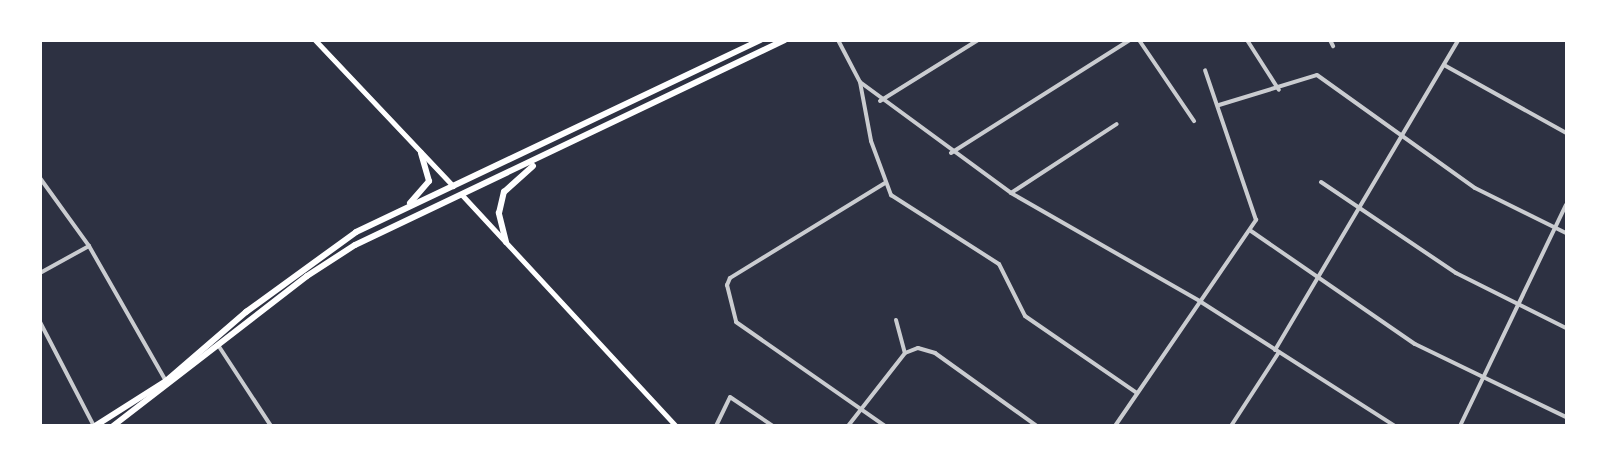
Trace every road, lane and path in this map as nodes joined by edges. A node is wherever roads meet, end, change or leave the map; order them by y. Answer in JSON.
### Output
{"nodes":[{"id":1,"x":315,"y":40,"type":"edge"},
{"id":2,"x":761,"y":40,"type":"edge"},
{"id":3,"x":785,"y":40,"type":"edge"},
{"id":4,"x":838,"y":40,"type":"edge"},
{"id":5,"x":978,"y":40,"type":"edge"},
{"id":6,"x":1130,"y":40,"type":"edge"},
{"id":7,"x":1139,"y":40,"type":"edge"},
{"id":8,"x":1248,"y":40,"type":"edge"},
{"id":9,"x":1330,"y":40,"type":"edge"},
{"id":10,"x":1458,"y":40,"type":"edge"},
{"id":11,"x":1333,"y":45,"type":"dead end"},
{"id":12,"x":1443,"y":65,"type":"junction"},
{"id":13,"x":1205,"y":70,"type":"dead end"},
{"id":14,"x":860,"y":82,"type":"junction"},
{"id":15,"x":1279,"y":90,"type":"junction"},
{"id":16,"x":880,"y":101,"type":"junction"},
{"id":17,"x":1219,"y":105,"type":"junction"},
{"id":18,"x":1194,"y":121,"type":"dead end"},
{"id":19,"x":1117,"y":124,"type":"dead end"},
{"id":20,"x":1566,"y":133,"type":"edge"},
{"id":21,"x":1401,"y":136,"type":"junction"},
{"id":22,"x":421,"y":153,"type":"junction"},
{"id":23,"x":951,"y":153,"type":"junction"},
{"id":24,"x":541,"y":159,"type":"junction"},
{"id":25,"x":40,"y":178,"type":"edge"},
{"id":26,"x":1320,"y":182,"type":"dead end"},
{"id":27,"x":885,"y":183,"type":"junction"},
{"id":28,"x":453,"y":186,"type":"junction"},
{"id":29,"x":1011,"y":193,"type":"junction"},
{"id":30,"x":462,"y":195,"type":"junction"},
{"id":31,"x":1566,"y":205,"type":"edge"},
{"id":32,"x":1359,"y":209,"type":"junction"},
{"id":33,"x":389,"y":216,"type":"junction"},
{"id":34,"x":1555,"y":228,"type":"junction"},
{"id":35,"x":1251,"y":231,"type":"junction"},
{"id":36,"x":1566,"y":233,"type":"edge"},
{"id":37,"x":506,"y":242,"type":"junction"},
{"id":38,"x":89,"y":246,"type":"junction"},
{"id":39,"x":40,"y":273,"type":"edge"},
{"id":40,"x":1318,"y":279,"type":"junction"},
{"id":41,"x":1201,"y":302,"type":"junction"},
{"id":42,"x":1520,"y":306,"type":"junction"},
{"id":43,"x":896,"y":320,"type":"dead end"},
{"id":44,"x":40,"y":322,"type":"edge"},
{"id":45,"x":1566,"y":328,"type":"edge"},
{"id":46,"x":218,"y":345,"type":"junction"},
{"id":47,"x":1277,"y":351,"type":"junction"},
{"id":48,"x":905,"y":353,"type":"junction"},
{"id":49,"x":166,"y":381,"type":"junction"},
{"id":50,"x":1486,"y":381,"type":"junction"},
{"id":51,"x":1137,"y":393,"type":"junction"},
{"id":52,"x":864,"y":412,"type":"junction"},
{"id":53,"x":1566,"y":417,"type":"edge"},
{"id":54,"x":1233,"y":425,"type":"edge"},
{"id":55,"x":95,"y":426,"type":"edge"},
{"id":56,"x":113,"y":426,"type":"edge"},
{"id":57,"x":271,"y":426,"type":"edge"},
{"id":58,"x":676,"y":426,"type":"edge"},
{"id":59,"x":716,"y":426,"type":"edge"},
{"id":60,"x":773,"y":426,"type":"edge"},
{"id":61,"x":848,"y":426,"type":"edge"},
{"id":62,"x":885,"y":426,"type":"edge"},
{"id":63,"x":1037,"y":426,"type":"edge"},
{"id":64,"x":1115,"y":426,"type":"edge"},
{"id":65,"x":1395,"y":426,"type":"edge"},
{"id":66,"x":1460,"y":426,"type":"edge"}],
"edges":[{"from":1,"to":22,"type":"main road"},
{"from":2,"to":28,"type":"highway"},
{"from":3,"to":24,"type":"highway"},
{"from":4,"to":14,"type":"street"},
{"from":5,"to":16,"type":"street"},
{"from":6,"to":23,"type":"street"},
{"from":7,"to":18,"type":"street"},
{"from":8,"to":15,"type":"street"},
{"from":9,"to":11,"type":"street"},
{"from":10,"to":12,"type":"street"},
{"from":12,"to":20,"type":"street"},
{"from":12,"to":21,"type":"street"},
{"from":13,"to":17,"type":"street"},
{"from":14,"to":16,"type":"street"},
{"from":14,"to":27,"type":"street"},
{"from":15,"to":17,"type":"street"},
{"from":15,"to":21,"type":"street"},
{"from":16,"to":23,"type":"street"},
{"from":17,"to":35,"type":"street"},
{"from":19,"to":29,"type":"street"},
{"from":21,"to":32,"type":"street"},
{"from":21,"to":34,"type":"street"},
{"from":22,"to":28,"type":"main road"},
{"from":22,"to":33,"type":"highway"},
{"from":23,"to":29,"type":"street"},
{"from":24,"to":30,"type":"highway"},
{"from":24,"to":37,"type":"highway"},
{"from":25,"to":38,"type":"street"},
{"from":26,"to":32,"type":"street"},
{"from":27,"to":51,"type":"street"},
{"from":27,"to":52,"type":"street"},
{"from":28,"to":33,"type":"highway"},
{"from":29,"to":41,"type":"street"},
{"from":30,"to":37,"type":"main road"},
{"from":30,"to":46,"type":"highway"},
{"from":31,"to":34,"type":"street"},
{"from":32,"to":40,"type":"street"},
{"from":32,"to":42,"type":"street"},
{"from":33,"to":49,"type":"highway"},
{"from":34,"to":36,"type":"street"},
{"from":34,"to":42,"type":"street"},
{"from":35,"to":40,"type":"street"},
{"from":35,"to":41,"type":"street"},
{"from":37,"to":58,"type":"main road"},
{"from":38,"to":39,"type":"street"},
{"from":38,"to":49,"type":"street"},
{"from":40,"to":47,"type":"street"},
{"from":40,"to":50,"type":"street"},
{"from":41,"to":47,"type":"street"},
{"from":41,"to":51,"type":"street"},
{"from":42,"to":45,"type":"street"},
{"from":42,"to":50,"type":"street"},
{"from":43,"to":48,"type":"street"},
{"from":44,"to":55,"type":"street"},
{"from":46,"to":56,"type":"highway"},
{"from":46,"to":57,"type":"street"},
{"from":47,"to":54,"type":"street"},
{"from":47,"to":65,"type":"street"},
{"from":48,"to":52,"type":"street"},
{"from":48,"to":63,"type":"street"},
{"from":49,"to":55,"type":"highway"},
{"from":50,"to":53,"type":"street"},
{"from":50,"to":66,"type":"street"},
{"from":51,"to":64,"type":"street"},
{"from":52,"to":61,"type":"street"},
{"from":52,"to":62,"type":"street"},
{"from":59,"to":60,"type":"street"}]}
